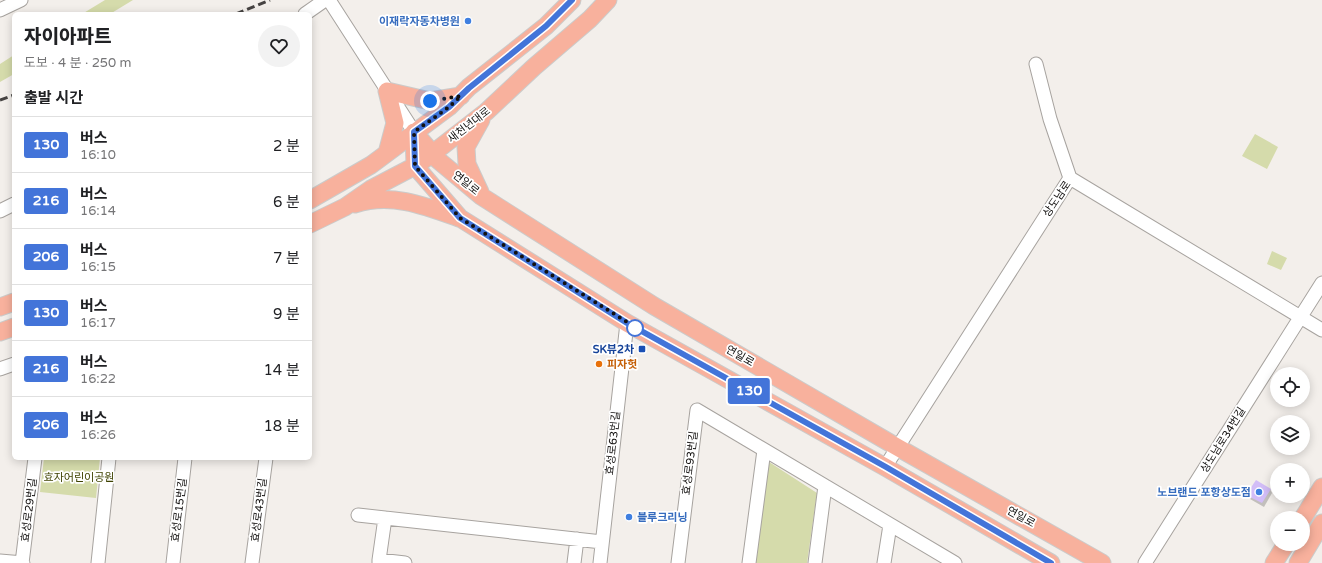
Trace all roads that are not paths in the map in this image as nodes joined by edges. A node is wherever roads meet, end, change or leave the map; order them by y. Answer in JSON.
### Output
{"nodes":[{"id":1,"x":21,"y":0,"type":"edge"},
{"id":2,"x":324,"y":0,"type":"edge"},
{"id":3,"x":329,"y":0,"type":"edge"},
{"id":4,"x":572,"y":0,"type":"edge"},
{"id":5,"x":608,"y":0,"type":"edge"},
{"id":6,"x":0,"y":10,"type":"edge"},
{"id":7,"x":308,"y":12,"type":"edge"},
{"id":8,"x":1036,"y":64,"type":"dead end"},
{"id":9,"x":388,"y":91,"type":"junction"},
{"id":10,"x":461,"y":96,"type":"junction"},
{"id":11,"x":486,"y":112,"type":"junction"},
{"id":12,"x":414,"y":132,"type":"junction"},
{"id":13,"x":387,"y":153,"type":"junction"},
{"id":14,"x":432,"y":154,"type":"junction"},
{"id":15,"x":415,"y":166,"type":"junction"},
{"id":16,"x":1070,"y":178,"type":"junction"},
{"id":17,"x":482,"y":196,"type":"junction"},
{"id":18,"x":312,"y":199,"type":"edge"},
{"id":19,"x":12,"y":205,"type":"edge"},
{"id":20,"x":345,"y":207,"type":"junction"},
{"id":21,"x":0,"y":211,"type":"edge"},
{"id":22,"x":460,"y":218,"type":"junction"},
{"id":23,"x":312,"y":223,"type":"edge"},
{"id":24,"x":1322,"y":283,"type":"edge"},
{"id":25,"x":12,"y":303,"type":"edge"},
{"id":26,"x":0,"y":307,"type":"edge"},
{"id":27,"x":1301,"y":317,"type":"junction"},
{"id":28,"x":627,"y":323,"type":"junction"},
{"id":29,"x":12,"y":328,"type":"edge"},
{"id":30,"x":1322,"y":330,"type":"edge"},
{"id":31,"x":0,"y":332,"type":"edge"},
{"id":32,"x":12,"y":365,"type":"edge"},
{"id":33,"x":0,"y":369,"type":"edge"},
{"id":34,"x":897,"y":447,"type":"junction"},
{"id":35,"x":764,"y":450,"type":"junction"},
{"id":36,"x":35,"y":460,"type":"edge"},
{"id":37,"x":109,"y":460,"type":"edge"},
{"id":38,"x":186,"y":460,"type":"edge"},
{"id":39,"x":266,"y":460,"type":"edge"},
{"id":40,"x":886,"y":467,"type":"junction"},
{"id":41,"x":825,"y":486,"type":"junction"},
{"id":42,"x":1322,"y":487,"type":"edge"},
{"id":43,"x":1307,"y":511,"type":"edge"},
{"id":44,"x":358,"y":515,"type":"dead end"},
{"id":45,"x":385,"y":518,"type":"junction"},
{"id":46,"x":1322,"y":523,"type":"edge"},
{"id":47,"x":890,"y":525,"type":"junction"},
{"id":48,"x":577,"y":539,"type":"junction"},
{"id":49,"x":602,"y":542,"type":"junction"},
{"id":50,"x":1282,"y":551,"type":"edge"},
{"id":51,"x":0,"y":561,"type":"edge"},
{"id":52,"x":379,"y":562,"type":"edge"},
{"id":53,"x":22,"y":563,"type":"edge"},
{"id":54,"x":98,"y":563,"type":"edge"},
{"id":55,"x":173,"y":563,"type":"edge"},
{"id":56,"x":252,"y":563,"type":"edge"},
{"id":57,"x":405,"y":563,"type":"edge"},
{"id":58,"x":574,"y":563,"type":"edge"},
{"id":59,"x":600,"y":563,"type":"edge"},
{"id":60,"x":678,"y":563,"type":"edge"},
{"id":61,"x":749,"y":563,"type":"edge"},
{"id":62,"x":815,"y":563,"type":"edge"},
{"id":63,"x":884,"y":563,"type":"edge"},
{"id":64,"x":955,"y":563,"type":"edge"},
{"id":65,"x":1051,"y":563,"type":"edge"},
{"id":66,"x":1102,"y":563,"type":"edge"},
{"id":67,"x":1145,"y":563,"type":"edge"},
{"id":68,"x":1274,"y":563,"type":"edge"},
{"id":69,"x":1298,"y":563,"type":"edge"}],
"edges":[{"from":1,"to":6,"type":"street"},
{"from":2,"to":7,"type":"street"},
{"from":3,"to":9,"type":"street"},
{"from":4,"to":10,"type":"main road"},
{"from":5,"to":11,"type":"main road","name":"새천년대로"},
{"from":8,"to":16,"type":"street"},
{"from":9,"to":10,"type":"main road"},
{"from":9,"to":12,"type":"street"},
{"from":9,"to":13,"type":"main road"},
{"from":10,"to":12,"type":"main road"},
{"from":11,"to":14,"type":"main road","name":"새천년대로"},
{"from":11,"to":17,"type":"main road"},
{"from":12,"to":13,"type":"main road"},
{"from":12,"to":14,"type":"main road","name":"연일로"},
{"from":12,"to":15,"type":"main road"},
{"from":13,"to":18,"type":"main road"},
{"from":14,"to":15,"type":"main road","name":"새천년대로"},
{"from":14,"to":17,"type":"main road","name":"연일로"},
{"from":15,"to":20,"type":"main road","name":"새천년대로"},
{"from":15,"to":22,"type":"main road"},
{"from":16,"to":27,"type":"street","name":"상도남로"},
{"from":16,"to":34,"type":"street","name":"상도남로"},
{"from":17,"to":34,"type":"main road","name":"연일로"},
{"from":19,"to":21,"type":"street"},
{"from":20,"to":22,"type":"main road"},
{"from":20,"to":23,"type":"main road","name":"새천년대로"},
{"from":22,"to":28,"type":"main road"},
{"from":24,"to":27,"type":"street","name":"상도남로34번길"},
{"from":25,"to":26,"type":"main road"},
{"from":27,"to":30,"type":"street","name":"상도남로"},
{"from":27,"to":67,"type":"street","name":"상도남로34번길"},
{"from":28,"to":40,"type":"main road"},
{"from":28,"to":49,"type":"street","name":"효성로63번길"},
{"from":29,"to":31,"type":"main road"},
{"from":32,"to":33,"type":"street"},
{"from":34,"to":40,"type":"street","name":"상도남로"},
{"from":34,"to":66,"type":"main road","name":"연일로"},
{"from":35,"to":41,"type":"street"},
{"from":35,"to":60,"type":"street","name":"효성로93번길"},
{"from":35,"to":61,"type":"street"},
{"from":36,"to":53,"type":"street","name":"효성로29번길"},
{"from":37,"to":54,"type":"street"},
{"from":38,"to":55,"type":"street","name":"효성로15번길"},
{"from":39,"to":56,"type":"street","name":"효성로43번길"},
{"from":40,"to":65,"type":"main road"},
{"from":41,"to":47,"type":"street"},
{"from":41,"to":62,"type":"street"},
{"from":42,"to":43,"type":"main road"},
{"from":44,"to":45,"type":"street"},
{"from":45,"to":48,"type":"street"},
{"from":45,"to":52,"type":"street"},
{"from":46,"to":69,"type":"main road"},
{"from":47,"to":63,"type":"street"},
{"from":47,"to":64,"type":"street"},
{"from":48,"to":49,"type":"street"},
{"from":48,"to":58,"type":"street"},
{"from":49,"to":59,"type":"street","name":"효성로63번길"},
{"from":50,"to":68,"type":"main road"},
{"from":51,"to":53,"type":"street"},
{"from":52,"to":57,"type":"street"}]}
